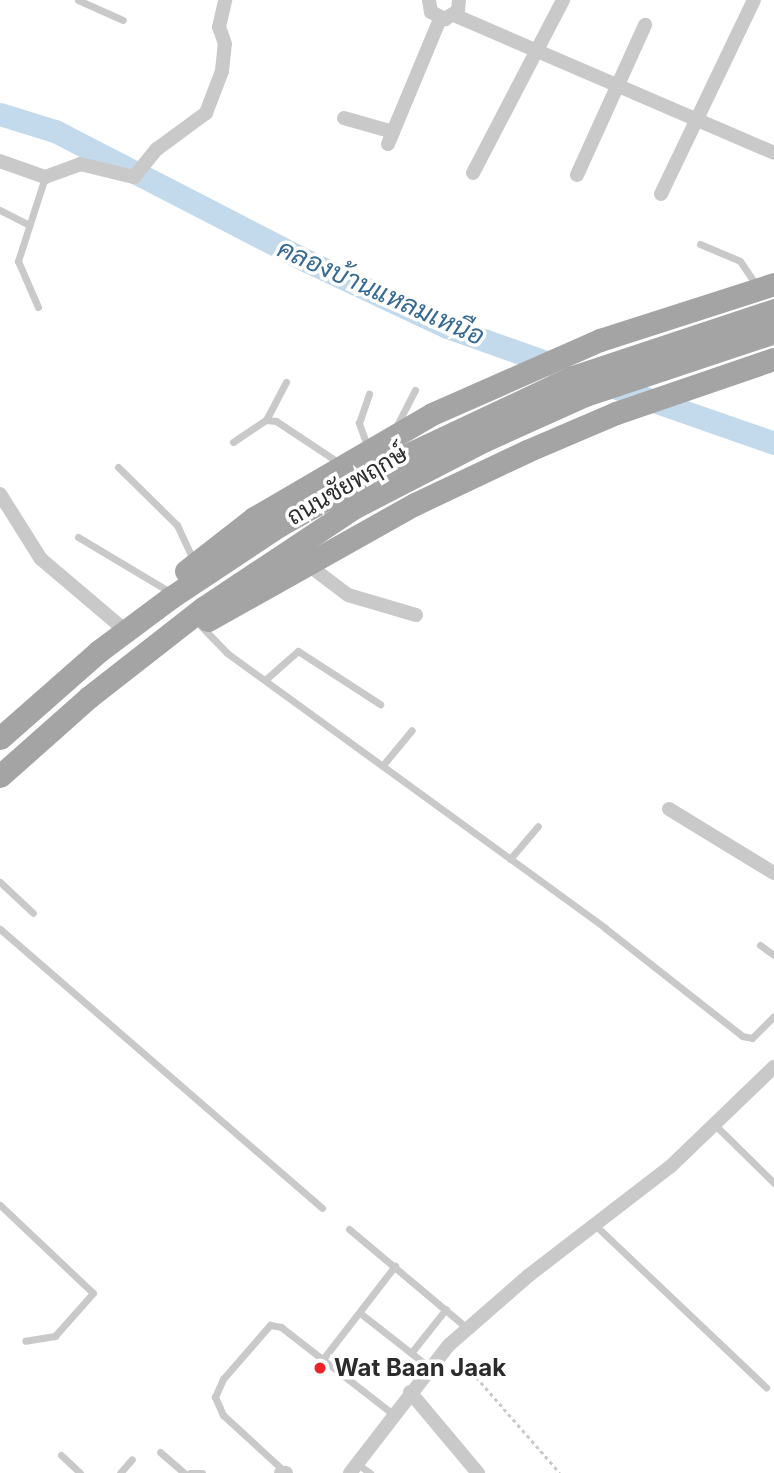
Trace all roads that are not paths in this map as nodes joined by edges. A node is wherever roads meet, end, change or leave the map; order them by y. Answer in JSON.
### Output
{"nodes":[{"id":1,"x":78,"y":0,"type":"edge"},
{"id":2,"x":225,"y":0,"type":"edge"},
{"id":3,"x":429,"y":0,"type":"edge"},
{"id":4,"x":459,"y":0,"type":"edge"},
{"id":5,"x":563,"y":0,"type":"edge"},
{"id":6,"x":754,"y":0,"type":"edge"},
{"id":7,"x":447,"y":17,"type":"junction"},
{"id":8,"x":123,"y":20,"type":"dead end"},
{"id":9,"x":645,"y":25,"type":"dead end"},
{"id":10,"x":540,"y":51,"type":"junction"},
{"id":11,"x":618,"y":84,"type":"junction"},
{"id":12,"x":344,"y":118,"type":"dead end"},
{"id":13,"x":699,"y":118,"type":"junction"},
{"id":14,"x":774,"y":153,"type":"edge"},
{"id":15,"x":0,"y":162,"type":"edge"},
{"id":16,"x":473,"y":173,"type":"dead end"},
{"id":17,"x":577,"y":175,"type":"dead end"},
{"id":18,"x":45,"y":177,"type":"junction"},
{"id":19,"x":662,"y":194,"type":"dead end"},
{"id":20,"x":0,"y":210,"type":"edge"},
{"id":21,"x":28,"y":224,"type":"junction"},
{"id":22,"x":700,"y":244,"type":"dead end"},
{"id":23,"x":766,"y":286,"type":"edge"},
{"id":24,"x":38,"y":307,"type":"dead end"},
{"id":25,"x":774,"y":310,"type":"edge"},
{"id":26,"x":774,"y":332,"type":"edge"},
{"id":27,"x":774,"y":359,"type":"edge"},
{"id":28,"x":286,"y":382,"type":"dead end"},
{"id":29,"x":415,"y":390,"type":"dead end"},
{"id":30,"x":369,"y":394,"type":"dead end"},
{"id":31,"x":266,"y":420,"type":"junction"},
{"id":32,"x":392,"y":436,"type":"junction"},
{"id":33,"x":233,"y":442,"type":"dead end"},
{"id":34,"x":369,"y":449,"type":"junction"},
{"id":35,"x":342,"y":464,"type":"junction"},
{"id":36,"x":118,"y":467,"type":"dead end"},
{"id":37,"x":0,"y":494,"type":"edge"},
{"id":38,"x":78,"y":537,"type":"dead end"},
{"id":39,"x":195,"y":564,"type":"junction"},
{"id":40,"x":306,"y":565,"type":"junction"},
{"id":41,"x":164,"y":589,"type":"junction"},
{"id":42,"x":416,"y":615,"type":"dead end"},
{"id":43,"x":200,"y":625,"type":"junction"},
{"id":44,"x":120,"y":626,"type":"junction"},
{"id":45,"x":99,"y":651,"type":"junction"},
{"id":46,"x":143,"y":654,"type":"junction"},
{"id":47,"x":265,"y":680,"type":"junction"},
{"id":48,"x":380,"y":704,"type":"dead end"},
{"id":49,"x":412,"y":730,"type":"dead end"},
{"id":50,"x":0,"y":738,"type":"edge"},
{"id":51,"x":383,"y":765,"type":"junction"},
{"id":52,"x":0,"y":776,"type":"edge"},
{"id":53,"x":669,"y":810,"type":"dead end"},
{"id":54,"x":538,"y":826,"type":"dead end"},
{"id":55,"x":510,"y":859,"type":"junction"},
{"id":56,"x":774,"y":873,"type":"edge"},
{"id":57,"x":0,"y":882,"type":"edge"},
{"id":58,"x":33,"y":912,"type":"dead end"},
{"id":59,"x":0,"y":929,"type":"edge"},
{"id":60,"x":760,"y":945,"type":"dead end"},
{"id":61,"x":774,"y":955,"type":"edge"},
{"id":62,"x":774,"y":1016,"type":"edge"},
{"id":63,"x":773,"y":1072,"type":"edge"},
{"id":64,"x":715,"y":1125,"type":"junction"},
{"id":65,"x":774,"y":1183,"type":"edge"},
{"id":66,"x":0,"y":1205,"type":"edge"},
{"id":67,"x":322,"y":1208,"type":"dead end"},
{"id":68,"x":595,"y":1225,"type":"junction"},
{"id":69,"x":349,"y":1228,"type":"dead end"},
{"id":70,"x":395,"y":1266,"type":"junction"},
{"id":71,"x":446,"y":1309,"type":"junction"},
{"id":72,"x":360,"y":1313,"type":"junction"},
{"id":73,"x":467,"y":1328,"type":"junction"},
{"id":74,"x":24,"y":1341,"type":"dead end"},
{"id":75,"x":411,"y":1353,"type":"junction"},
{"id":76,"x":323,"y":1359,"type":"junction"},
{"id":77,"x":429,"y":1367,"type":"junction"},
{"id":78,"x":766,"y":1387,"type":"dead end"},
{"id":79,"x":410,"y":1392,"type":"junction"},
{"id":80,"x":394,"y":1415,"type":"junction"},
{"id":81,"x":160,"y":1452,"type":"dead end"},
{"id":82,"x":61,"y":1455,"type":"dead end"},
{"id":83,"x":132,"y":1459,"type":"dead end"},
{"id":84,"x":360,"y":1470,"type":"edge"},
{"id":85,"x":284,"y":1472,"type":"edge"},
{"id":86,"x":80,"y":1473,"type":"edge"},
{"id":87,"x":120,"y":1473,"type":"edge"},
{"id":88,"x":184,"y":1473,"type":"edge"},
{"id":89,"x":190,"y":1473,"type":"edge"},
{"id":90,"x":202,"y":1473,"type":"edge"},
{"id":91,"x":478,"y":1473,"type":"edge"}],
"edges":[{"from":1,"to":8,"type":"lane"},
{"from":2,"to":18,"type":"street"},
{"from":3,"to":7,"type":"street"},
{"from":4,"to":7,"type":"street"},
{"from":5,"to":10,"type":"street"},
{"from":6,"to":13,"type":"street"},
{"from":7,"to":10,"type":"street"},
{"from":7,"to":12,"type":"street"},
{"from":9,"to":11,"type":"street"},
{"from":10,"to":11,"type":"street"},
{"from":10,"to":16,"type":"street"},
{"from":11,"to":13,"type":"street"},
{"from":11,"to":17,"type":"street"},
{"from":13,"to":14,"type":"street"},
{"from":13,"to":19,"type":"street"},
{"from":15,"to":18,"type":"street"},
{"from":18,"to":21,"type":"lane"},
{"from":20,"to":21,"type":"lane"},
{"from":21,"to":24,"type":"lane"},
{"from":22,"to":23,"type":"lane"},
{"from":23,"to":32,"type":"main road","name":"ถนนชัยพฤกษ์"},
{"from":25,"to":45,"type":"main road","name":"ถนนชัยพฤกษ์"},
{"from":26,"to":46,"type":"main road","name":"ถนนชัยพฤกษ์"},
{"from":27,"to":40,"type":"main road","name":"ถนนชัยพฤกษ์"},
{"from":28,"to":31,"type":"lane"},
{"from":29,"to":32,"type":"lane"},
{"from":30,"to":34,"type":"lane"},
{"from":31,"to":33,"type":"lane"},
{"from":31,"to":35,"type":"lane"},
{"from":32,"to":34,"type":"main road","name":"ถนนชัยพฤกษ์"},
{"from":34,"to":35,"type":"main road","name":"ถนนชัยพฤกษ์"},
{"from":35,"to":39,"type":"main road","name":"ถนนชัยพฤกษ์"},
{"from":36,"to":39,"type":"lane"},
{"from":37,"to":44,"type":"street"},
{"from":38,"to":41,"type":"lane"},
{"from":39,"to":41,"type":"main road","name":"ถนนชัยพฤกษ์"},
{"from":40,"to":42,"type":"street"},
{"from":40,"to":43,"type":"main road","name":"ถนนชัยพฤกษ์"},
{"from":41,"to":44,"type":"main road","name":"ถนนชัยพฤกษ์"},
{"from":43,"to":46,"type":"main road","name":"ถนนชัยพฤกษ์"},
{"from":43,"to":47,"type":"lane"},
{"from":44,"to":45,"type":"main road","name":"ถนนชัยพฤกษ์"},
{"from":45,"to":50,"type":"main road","name":"ถนนชัยพฤกษ์"},
{"from":46,"to":52,"type":"main road","name":"ถนนชัยพฤกษ์"},
{"from":47,"to":48,"type":"lane"},
{"from":47,"to":51,"type":"lane"},
{"from":49,"to":51,"type":"lane"},
{"from":51,"to":55,"type":"lane"},
{"from":53,"to":56,"type":"street"},
{"from":54,"to":55,"type":"lane"},
{"from":55,"to":62,"type":"lane"},
{"from":57,"to":58,"type":"lane"},
{"from":59,"to":67,"type":"lane"},
{"from":60,"to":61,"type":"lane"},
{"from":63,"to":64,"type":"street"},
{"from":64,"to":65,"type":"lane"},
{"from":64,"to":68,"type":"street"},
{"from":66,"to":74,"type":"lane"},
{"from":68,"to":73,"type":"street"},
{"from":68,"to":78,"type":"lane"},
{"from":69,"to":70,"type":"lane"},
{"from":70,"to":71,"type":"lane"},
{"from":70,"to":72,"type":"lane"},
{"from":71,"to":73,"type":"lane"},
{"from":71,"to":75,"type":"lane"},
{"from":72,"to":75,"type":"lane"},
{"from":72,"to":76,"type":"lane"},
{"from":73,"to":77,"type":"street"},
{"from":75,"to":77,"type":"lane"},
{"from":76,"to":80,"type":"lane"},
{"from":76,"to":85,"type":"lane"},
{"from":77,"to":79,"type":"street"},
{"from":79,"to":80,"type":"street"},
{"from":79,"to":91,"type":"street"},
{"from":80,"to":84,"type":"street"},
{"from":81,"to":88,"type":"lane"},
{"from":82,"to":86,"type":"lane"},
{"from":83,"to":87,"type":"lane"},
{"from":89,"to":90,"type":"lane"}]}
